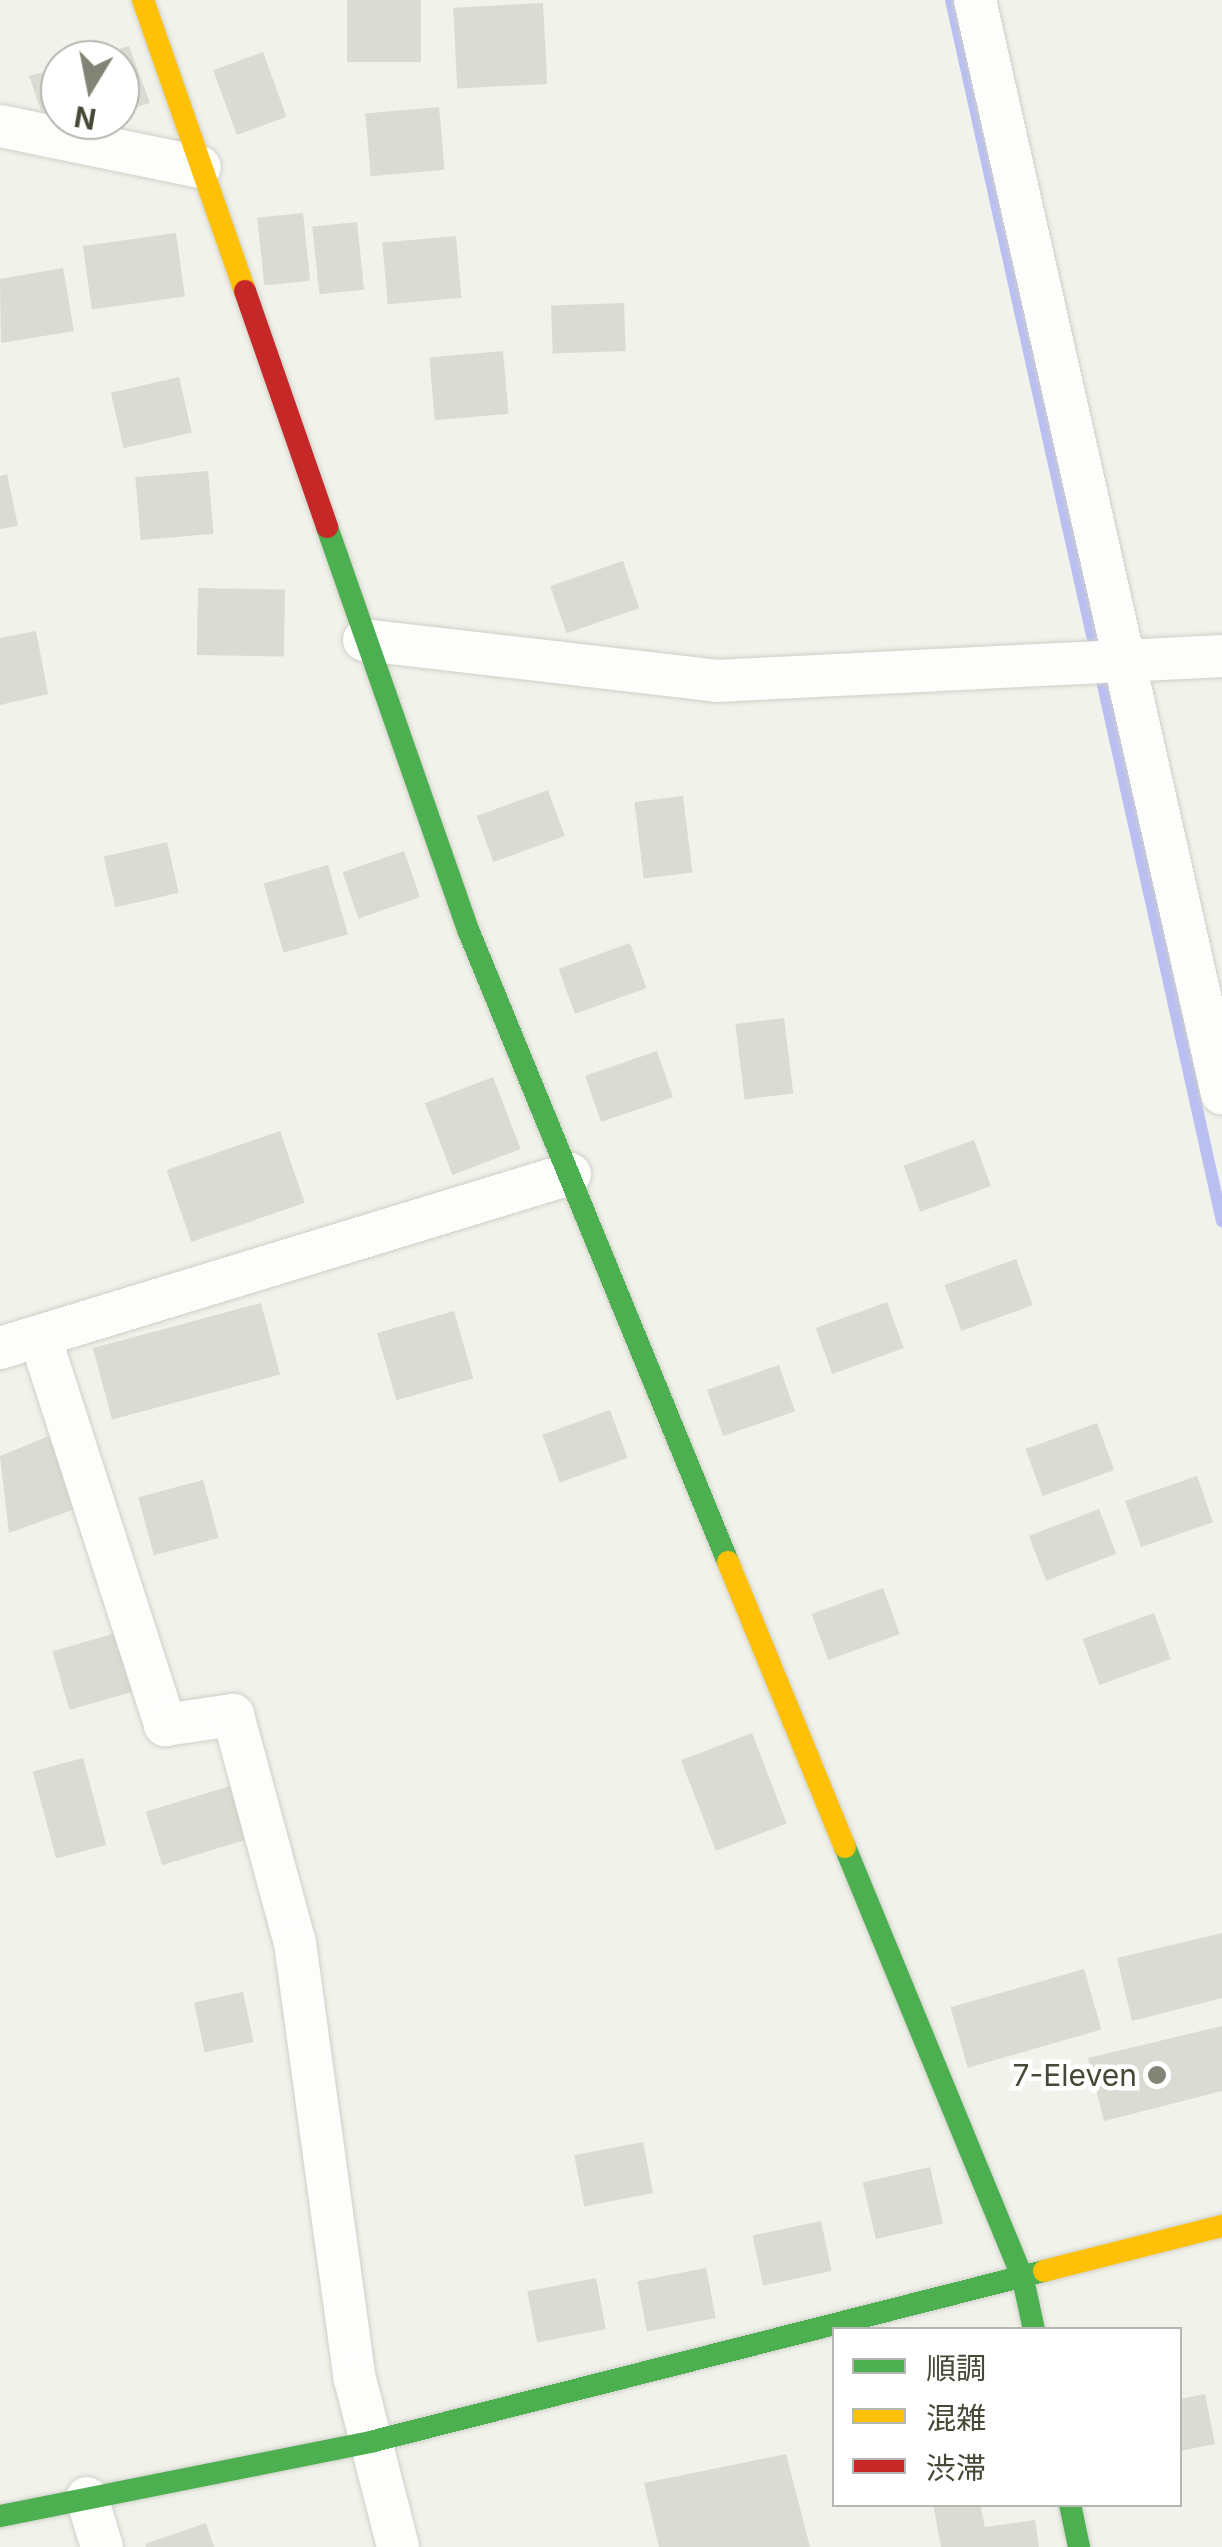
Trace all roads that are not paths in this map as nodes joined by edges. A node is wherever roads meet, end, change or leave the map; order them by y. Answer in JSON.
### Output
{"nodes":[{"id":1,"x":143,"y":0,"type":"edge"},
{"id":2,"x":976,"y":0,"type":"edge"},
{"id":3,"x":0,"y":126,"type":"edge"},
{"id":4,"x":200,"y":167,"type":"junction"},
{"id":5,"x":364,"y":640,"type":"junction"},
{"id":6,"x":1222,"y":656,"type":"edge"},
{"id":7,"x":1119,"y":659,"type":"junction"},
{"id":8,"x":1222,"y":1094,"type":"edge"},
{"id":9,"x":570,"y":1174,"type":"junction"},
{"id":10,"x":20,"y":1343,"type":"edge"},
{"id":11,"x":1222,"y":2226,"type":"edge"},
{"id":12,"x":1023,"y":2279,"type":"junction"},
{"id":13,"x":1033,"y":2327,"type":"edge"},
{"id":14,"x":374,"y":2441,"type":"junction"},
{"id":15,"x":87,"y":2498,"type":"junction"},
{"id":16,"x":1071,"y":2507,"type":"edge"},
{"id":17,"x":0,"y":2516,"type":"edge"},
{"id":18,"x":102,"y":2547,"type":"edge"},
{"id":19,"x":398,"y":2547,"type":"edge"},
{"id":20,"x":1079,"y":2547,"type":"edge"}],
"edges":[{"from":1,"to":4,"type":"street"},
{"from":2,"to":7,"type":"street"},
{"from":3,"to":4,"type":"street"},
{"from":4,"to":5,"type":"street"},
{"from":5,"to":7,"type":"street"},
{"from":5,"to":9,"type":"street"},
{"from":6,"to":7,"type":"street"},
{"from":7,"to":8,"type":"street"},
{"from":9,"to":10,"type":"street"},
{"from":9,"to":12,"type":"street"},
{"from":10,"to":14,"type":"street"},
{"from":11,"to":12,"type":"street"},
{"from":12,"to":13,"type":"street"},
{"from":12,"to":14,"type":"street"},
{"from":14,"to":15,"type":"street"},
{"from":14,"to":19,"type":"street"},
{"from":15,"to":17,"type":"street"},
{"from":15,"to":18,"type":"street"},
{"from":16,"to":20,"type":"street"}]}
